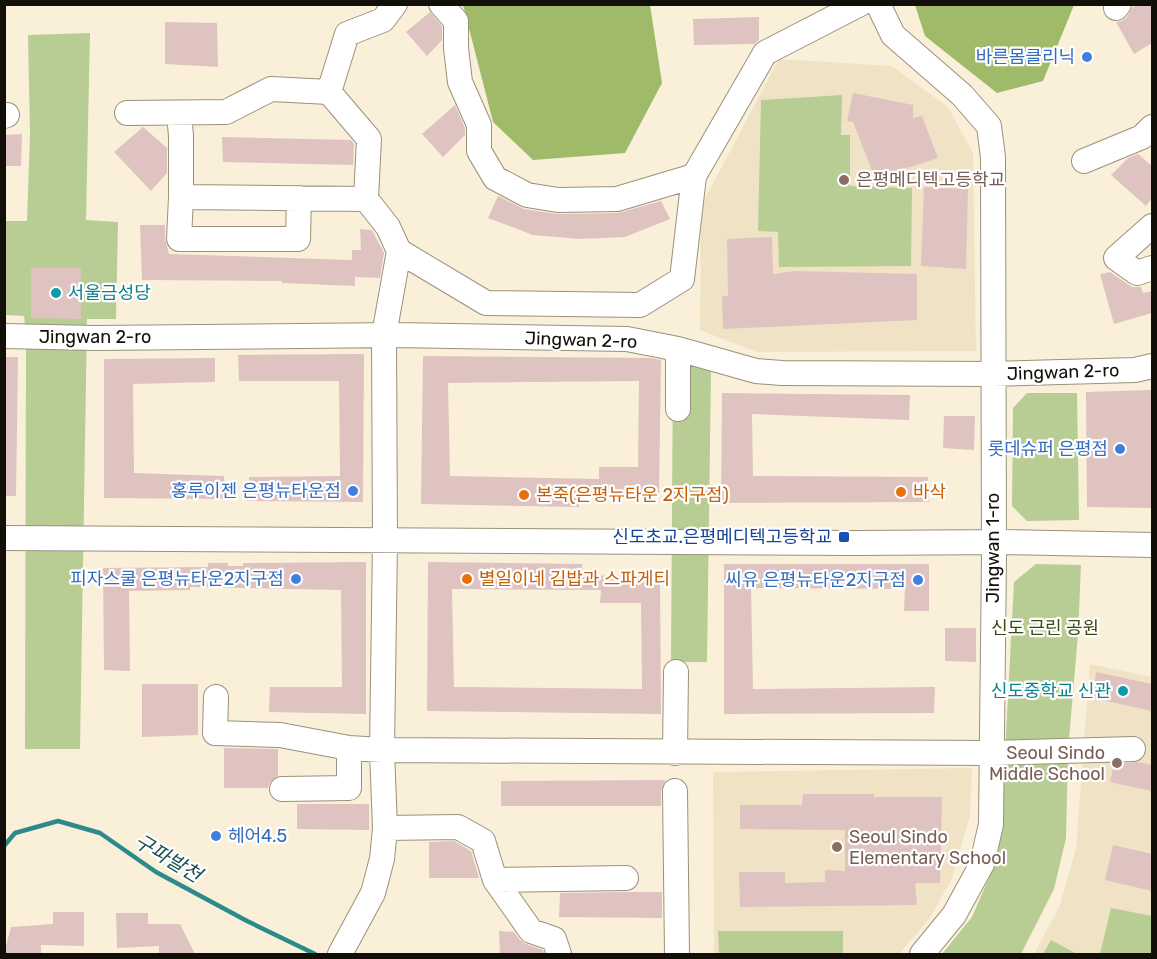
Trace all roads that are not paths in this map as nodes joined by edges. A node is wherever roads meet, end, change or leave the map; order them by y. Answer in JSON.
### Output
{"nodes":[{"id":1,"x":395,"y":4,"type":"edge"},
{"id":2,"x":441,"y":4,"type":"edge"},
{"id":3,"x":860,"y":4,"type":"edge"},
{"id":4,"x":878,"y":4,"type":"edge"},
{"id":5,"x":329,"y":92,"type":"junction"},
{"id":6,"x":127,"y":113,"type":"dead end"},
{"id":7,"x":179,"y":114,"type":"junction"},
{"id":8,"x":1149,"y":138,"type":"edge"},
{"id":9,"x":1084,"y":161,"type":"dead end"},
{"id":10,"x":694,"y":176,"type":"junction"},
{"id":11,"x":181,"y":197,"type":"junction"},
{"id":12,"x":299,"y":198,"type":"junction"},
{"id":13,"x":366,"y":199,"type":"junction"},
{"id":14,"x":1152,"y":226,"type":"edge"},
{"id":15,"x":399,"y":251,"type":"junction"},
{"id":16,"x":1152,"y":268,"type":"edge"},
{"id":17,"x":384,"y":335,"type":"junction"},
{"id":18,"x":4,"y":336,"type":"edge"},
{"id":19,"x":678,"y":349,"type":"junction"},
{"id":20,"x":1152,"y":366,"type":"edge"},
{"id":21,"x":993,"y":374,"type":"junction"},
{"id":22,"x":678,"y":410,"type":"dead end"},
{"id":23,"x":4,"y":538,"type":"edge"},
{"id":24,"x":385,"y":541,"type":"junction"},
{"id":25,"x":993,"y":542,"type":"junction"},
{"id":26,"x":1152,"y":545,"type":"edge"},
{"id":27,"x":676,"y":672,"type":"dead end"},
{"id":28,"x":216,"y":697,"type":"dead end"},
{"id":29,"x":349,"y":748,"type":"junction"},
{"id":30,"x":1133,"y":749,"type":"dead end"},
{"id":31,"x":382,"y":750,"type":"junction"},
{"id":32,"x":675,"y":753,"type":"junction"},
{"id":33,"x":992,"y":753,"type":"junction"},
{"id":34,"x":282,"y":789,"type":"dead end"},
{"id":35,"x":675,"y":791,"type":"dead end"},
{"id":36,"x":385,"y":828,"type":"junction"},
{"id":37,"x":626,"y":878,"type":"dead end"},
{"id":38,"x":495,"y":880,"type":"junction"},
{"id":39,"x":340,"y":954,"type":"edge"},
{"id":40,"x":560,"y":954,"type":"edge"},
{"id":41,"x":677,"y":954,"type":"edge"},
{"id":42,"x":922,"y":954,"type":"edge"}],
"edges":[{"from":1,"to":5,"type":"street"},
{"from":2,"to":10,"type":"street"},
{"from":3,"to":10,"type":"street"},
{"from":4,"to":21,"type":"street","name":"Jingwan 1-ro"},
{"from":5,"to":7,"type":"street"},
{"from":5,"to":13,"type":"street"},
{"from":6,"to":7,"type":"street"},
{"from":7,"to":11,"type":"street"},
{"from":8,"to":9,"type":"street"},
{"from":10,"to":15,"type":"street"},
{"from":11,"to":12,"type":"street"},
{"from":11,"to":12,"type":"street"},
{"from":12,"to":13,"type":"street"},
{"from":13,"to":15,"type":"street"},
{"from":14,"to":16,"type":"street"},
{"from":15,"to":17,"type":"street"},
{"from":17,"to":18,"type":"street","name":"Jingwan 2-ro"},
{"from":17,"to":19,"type":"street","name":"Jingwan 2-ro"},
{"from":17,"to":24,"type":"street"},
{"from":19,"to":21,"type":"street","name":"Jingwan 2-ro"},
{"from":19,"to":22,"type":"street"},
{"from":20,"to":21,"type":"street","name":"Jingwan 2-ro"},
{"from":21,"to":25,"type":"street","name":"Jingwan 1-ro"},
{"from":23,"to":24,"type":"street"},
{"from":24,"to":25,"type":"street"},
{"from":24,"to":31,"type":"street"},
{"from":25,"to":26,"type":"street"},
{"from":25,"to":33,"type":"street","name":"Jingwan 1-ro"},
{"from":27,"to":32,"type":"street"},
{"from":28,"to":29,"type":"street"},
{"from":29,"to":31,"type":"street"},
{"from":29,"to":34,"type":"street"},
{"from":30,"to":33,"type":"street"},
{"from":31,"to":32,"type":"street"},
{"from":31,"to":36,"type":"street"},
{"from":32,"to":33,"type":"street"},
{"from":33,"to":42,"type":"street","name":"Jingwan 1-ro"},
{"from":35,"to":41,"type":"street"},
{"from":36,"to":38,"type":"street"},
{"from":36,"to":39,"type":"street"},
{"from":37,"to":38,"type":"street"},
{"from":38,"to":40,"type":"street"}]}
